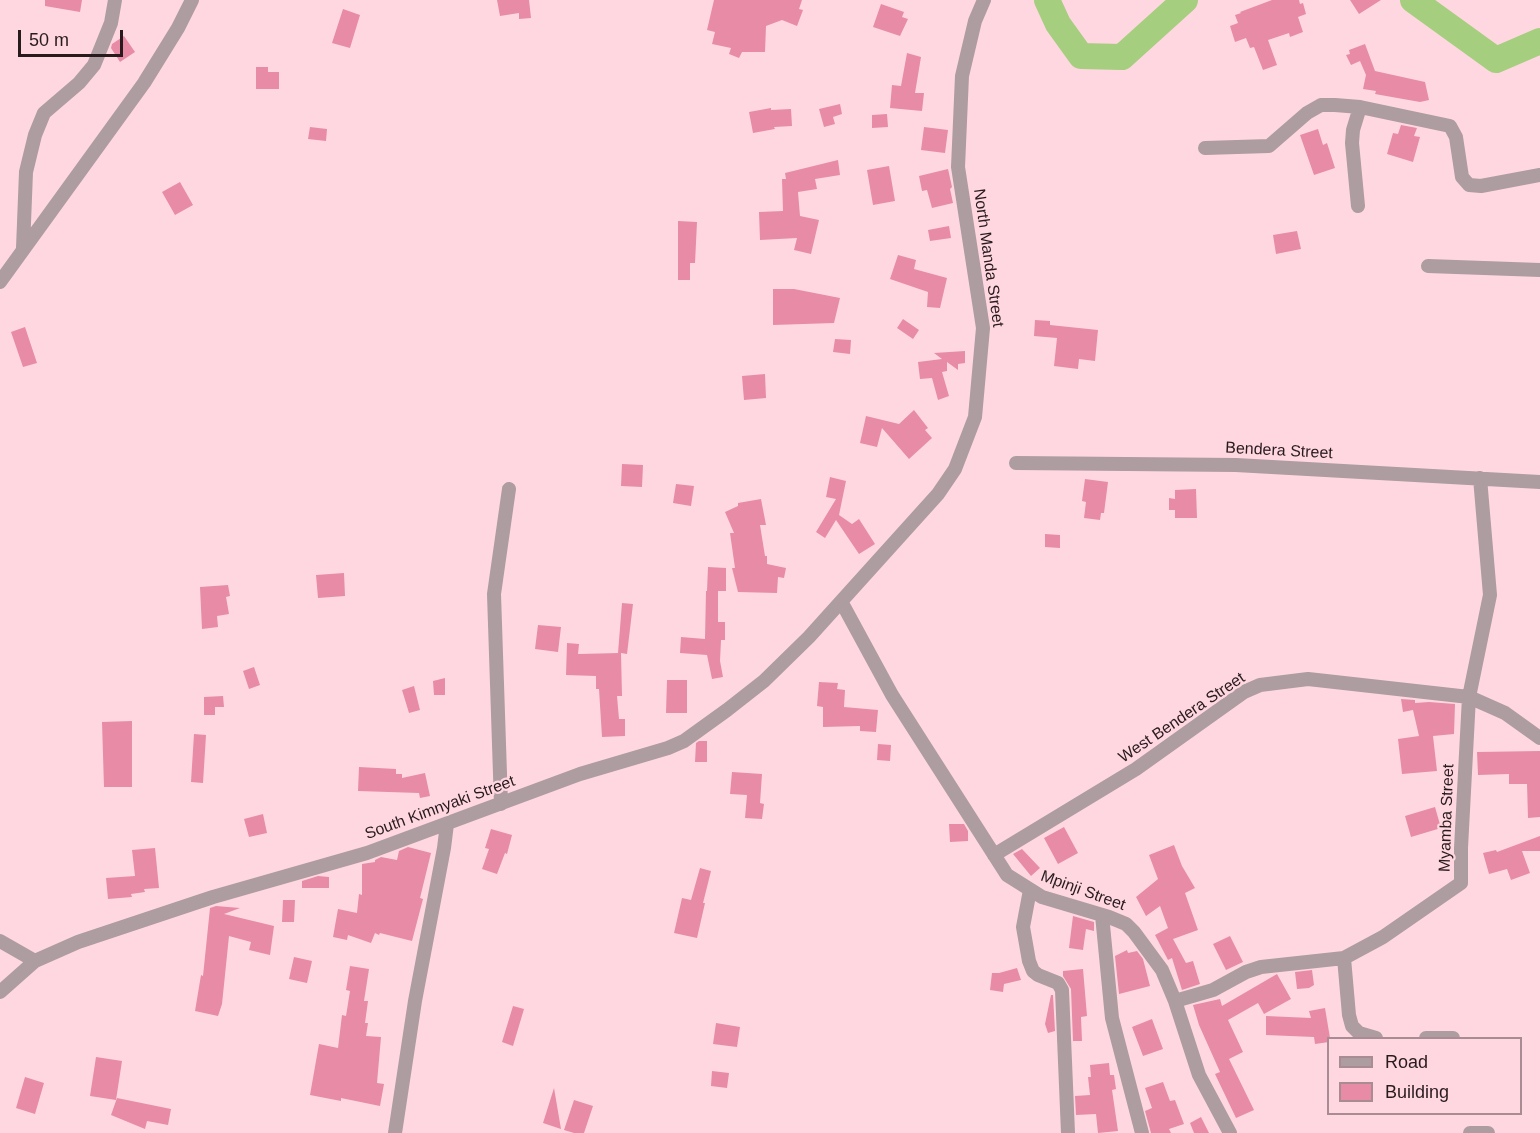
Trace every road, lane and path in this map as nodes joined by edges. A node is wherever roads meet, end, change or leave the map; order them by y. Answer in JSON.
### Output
{"nodes":[{"id":1,"x":116,"y":0,"type":"edge"},
{"id":2,"x":192,"y":0,"type":"edge"},
{"id":3,"x":984,"y":0,"type":"edge"},
{"id":4,"x":1360,"y":108,"type":"junction"},
{"id":5,"x":1205,"y":148,"type":"dead end"},
{"id":6,"x":1540,"y":175,"type":"edge"},
{"id":7,"x":1358,"y":206,"type":"dead end"},
{"id":8,"x":23,"y":248,"type":"junction"},
{"id":9,"x":1428,"y":266,"type":"dead end"},
{"id":10,"x":1540,"y":270,"type":"edge"},
{"id":11,"x":0,"y":282,"type":"edge"},
{"id":12,"x":1016,"y":463,"type":"dead end"},
{"id":13,"x":1480,"y":478,"type":"junction"},
{"id":14,"x":1540,"y":482,"type":"edge"},
{"id":15,"x":509,"y":489,"type":"dead end"},
{"id":16,"x":853,"y":590,"type":"joint"},
{"id":17,"x":842,"y":603,"type":"junction"},
{"id":18,"x":1470,"y":697,"type":"junction"},
{"id":19,"x":1540,"y":738,"type":"edge"},
{"id":20,"x":501,"y":804,"type":"junction"},
{"id":21,"x":447,"y":824,"type":"junction"},
{"id":22,"x":994,"y":855,"type":"junction"},
{"id":23,"x":1030,"y":890,"type":"junction"},
{"id":24,"x":1102,"y":915,"type":"junction"},
{"id":25,"x":0,"y":941,"type":"edge"},
{"id":26,"x":1344,"y":958,"type":"junction"},
{"id":27,"x":35,"y":961,"type":"junction"},
{"id":28,"x":0,"y":992,"type":"edge"},
{"id":29,"x":1176,"y":1001,"type":"junction"},
{"id":30,"x":1373,"y":1037,"type":"edge"},
{"id":31,"x":395,"y":1133,"type":"edge"},
{"id":32,"x":1068,"y":1133,"type":"edge"},
{"id":33,"x":1142,"y":1133,"type":"edge"},
{"id":34,"x":1230,"y":1133,"type":"edge"},
{"id":35,"x":1470,"y":1133,"type":"edge"},
{"id":36,"x":1488,"y":1133,"type":"edge"}],
"edges":[{"from":1,"to":8,"type":"street"},
{"from":2,"to":8,"type":"street"},
{"from":3,"to":16,"type":"street","name":"North Manda Street"},
{"from":4,"to":5,"type":"street"},
{"from":4,"to":6,"type":"street"},
{"from":4,"to":7,"type":"street"},
{"from":8,"to":11,"type":"street"},
{"from":9,"to":10,"type":"street"},
{"from":12,"to":13,"type":"street","name":"Bendera Street"},
{"from":13,"to":14,"type":"street","name":"Bendera Street"},
{"from":13,"to":18,"type":"street","name":"Myamba Street"},
{"from":15,"to":20,"type":"street"},
{"from":16,"to":17,"type":"street","name":"South Kimnyaki Street"},
{"from":17,"to":20,"type":"street","name":"South Kimnyaki Street"},
{"from":17,"to":22,"type":"street","name":"Mpinji Street"},
{"from":18,"to":19,"type":"street","name":"West Bendera Street"},
{"from":18,"to":22,"type":"street","name":"West Bendera Street"},
{"from":18,"to":26,"type":"street","name":"Myamba Street"},
{"from":20,"to":21,"type":"street","name":"South Kimnyaki Street"},
{"from":21,"to":27,"type":"street","name":"South Kimnyaki Street"},
{"from":21,"to":31,"type":"street"},
{"from":22,"to":23,"type":"street","name":"Mpinji Street"},
{"from":23,"to":24,"type":"street","name":"Mpinji Street"},
{"from":23,"to":32,"type":"street"},
{"from":24,"to":29,"type":"street","name":"Mpinji Street"},
{"from":24,"to":33,"type":"street"},
{"from":25,"to":27,"type":"street"},
{"from":26,"to":29,"type":"street","name":"Myamba Street"},
{"from":26,"to":30,"type":"street"},
{"from":27,"to":28,"type":"street","name":"South Kimnyaki Street"},
{"from":29,"to":34,"type":"street","name":"Mpinji Street"},
{"from":35,"to":36,"type":"street"}]}
